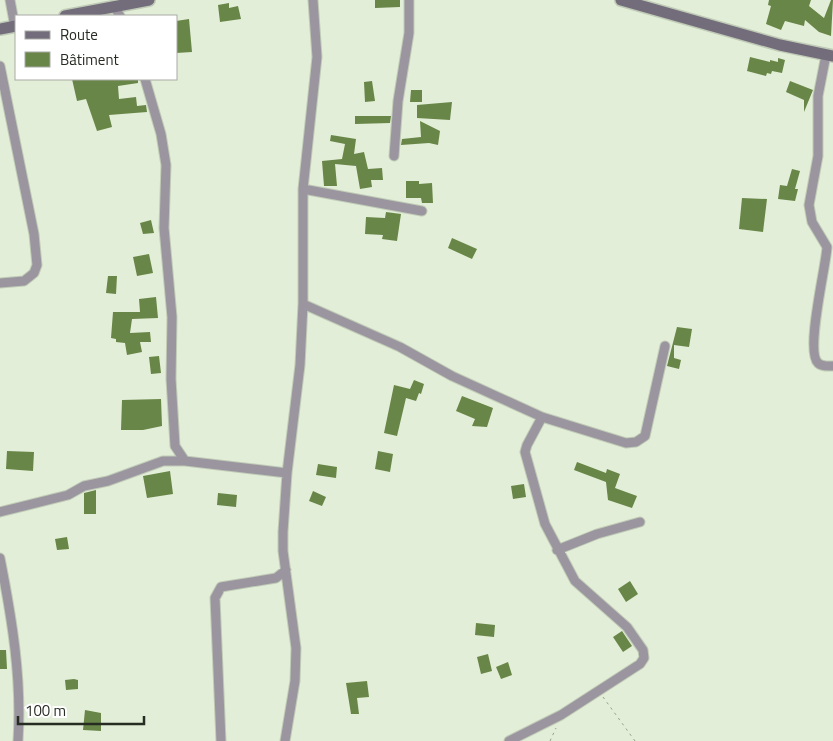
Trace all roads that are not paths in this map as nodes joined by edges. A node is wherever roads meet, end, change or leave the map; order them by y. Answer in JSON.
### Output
{"nodes":[{"id":1,"x":10,"y":0,"type":"edge"},
{"id":2,"x":149,"y":0,"type":"edge"},
{"id":3,"x":313,"y":0,"type":"edge"},
{"id":4,"x":409,"y":0,"type":"edge"},
{"id":5,"x":621,"y":0,"type":"edge"},
{"id":6,"x":117,"y":11,"type":"edge"},
{"id":7,"x":75,"y":15,"type":"edge"},
{"id":8,"x":15,"y":22,"type":"edge"},
{"id":9,"x":15,"y":26,"type":"edge"},
{"id":10,"x":0,"y":29,"type":"edge"},
{"id":11,"x":830,"y":56,"type":"edge"},
{"id":12,"x":0,"y":66,"type":"edge"},
{"id":13,"x":146,"y":80,"type":"edge"},
{"id":14,"x":394,"y":156,"type":"dead end"},
{"id":15,"x":303,"y":189,"type":"junction"},
{"id":16,"x":422,"y":211,"type":"dead end"},
{"id":17,"x":0,"y":284,"type":"edge"},
{"id":18,"x":303,"y":304,"type":"junction"},
{"id":19,"x":665,"y":346,"type":"dead end"},
{"id":20,"x":833,"y":366,"type":"edge"},
{"id":21,"x":542,"y":417,"type":"junction"},
{"id":22,"x":185,"y":461,"type":"junction"},
{"id":23,"x":287,"y":474,"type":"junction"},
{"id":24,"x":0,"y":512,"type":"edge"},
{"id":25,"x":640,"y":522,"type":"dead end"},
{"id":26,"x":557,"y":550,"type":"junction"},
{"id":27,"x":0,"y":558,"type":"edge"},
{"id":28,"x":286,"y":570,"type":"junction"},
{"id":29,"x":18,"y":741,"type":"edge"},
{"id":30,"x":221,"y":741,"type":"edge"},
{"id":31,"x":285,"y":741,"type":"edge"},
{"id":32,"x":509,"y":741,"type":"edge"}],
"edges":[{"from":1,"to":8,"type":"street"},
{"from":2,"to":6,"type":"main road"},
{"from":3,"to":15,"type":"street"},
{"from":4,"to":14,"type":"street"},
{"from":5,"to":11,"type":"main road"},
{"from":6,"to":7,"type":"main road"},
{"from":9,"to":10,"type":"main road"},
{"from":11,"to":20,"type":"street"},
{"from":12,"to":17,"type":"street"},
{"from":13,"to":22,"type":"street"},
{"from":15,"to":16,"type":"street"},
{"from":15,"to":18,"type":"street"},
{"from":18,"to":21,"type":"street"},
{"from":18,"to":23,"type":"street"},
{"from":19,"to":21,"type":"street"},
{"from":21,"to":26,"type":"street"},
{"from":22,"to":23,"type":"street"},
{"from":22,"to":24,"type":"street"},
{"from":23,"to":28,"type":"street"},
{"from":25,"to":26,"type":"street"},
{"from":26,"to":32,"type":"street"},
{"from":27,"to":29,"type":"street"},
{"from":28,"to":30,"type":"street"},
{"from":28,"to":31,"type":"street"}]}
